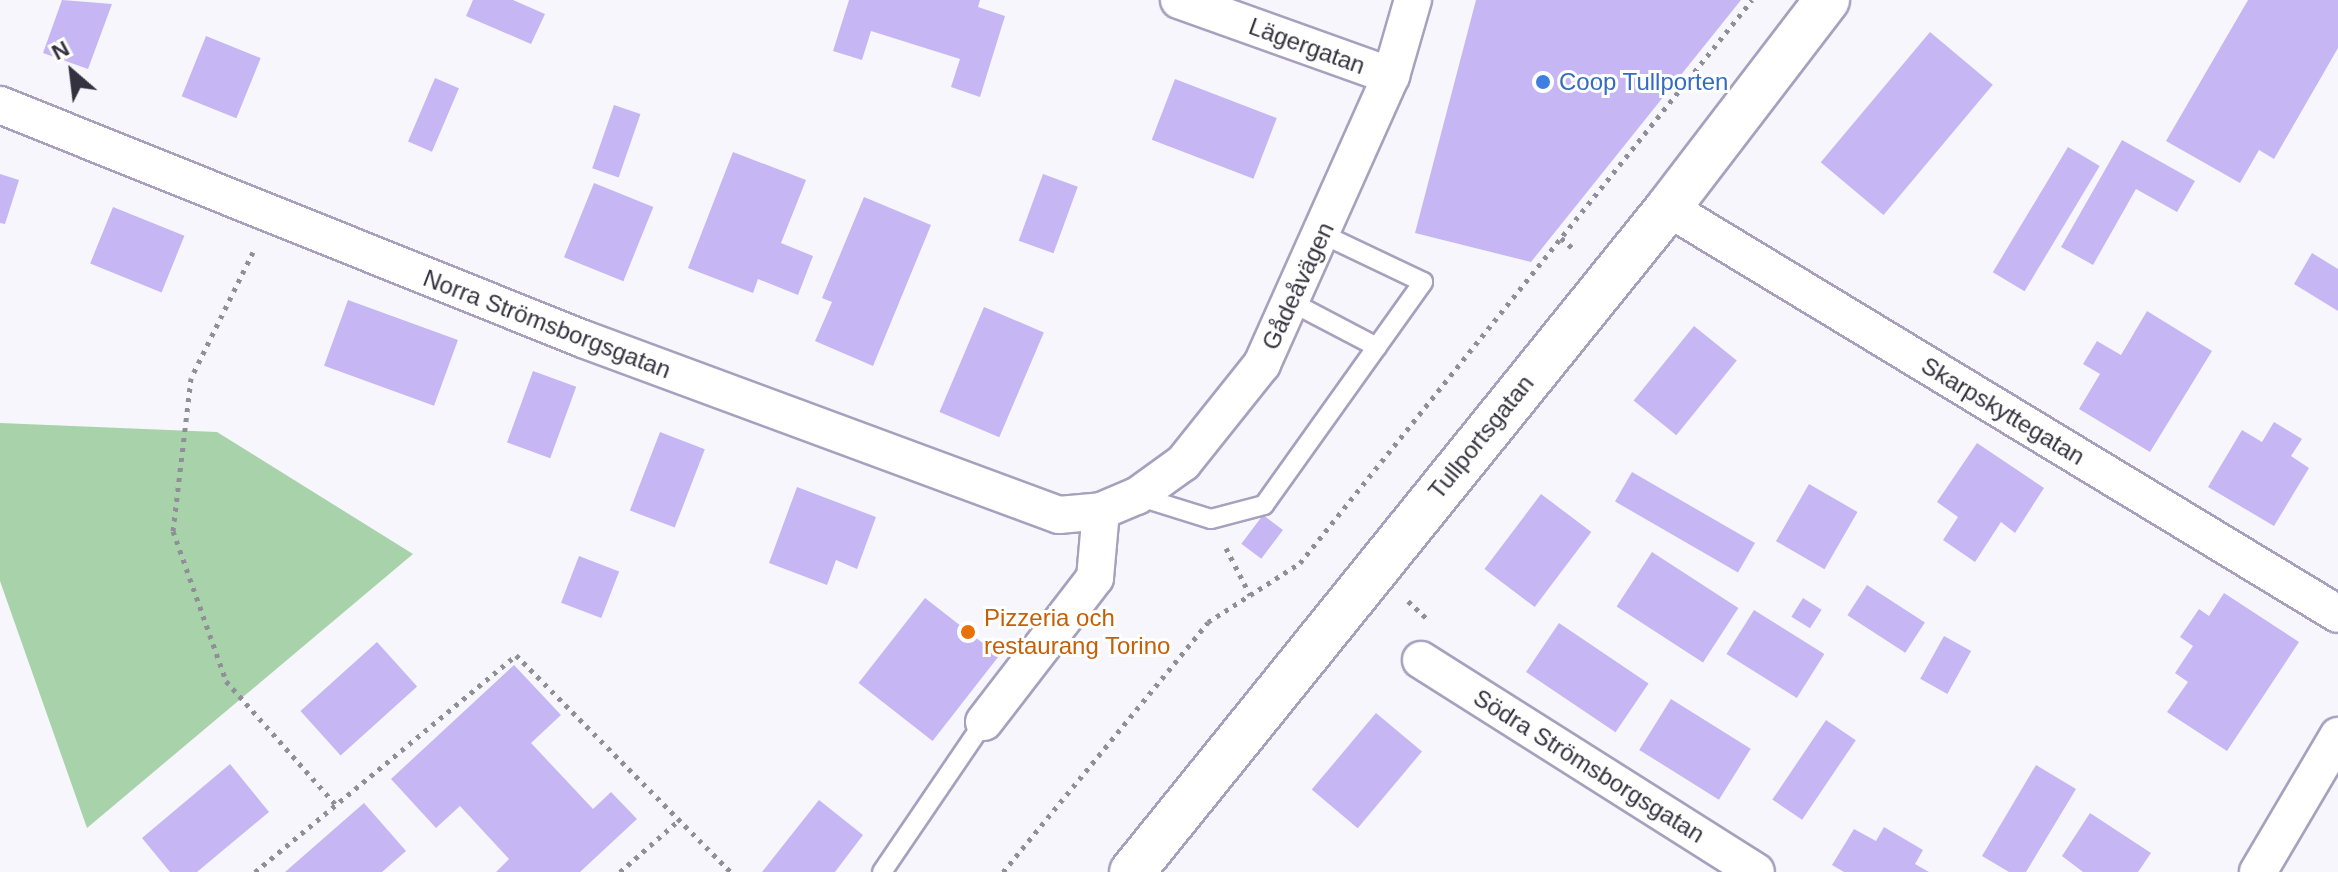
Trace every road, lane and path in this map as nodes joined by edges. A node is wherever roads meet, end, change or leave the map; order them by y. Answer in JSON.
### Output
{"nodes":[{"id":1,"x":1179,"y":0,"type":"edge"},
{"id":2,"x":1413,"y":0,"type":"edge"},
{"id":3,"x":1752,"y":0,"type":"edge"},
{"id":4,"x":1827,"y":0,"type":"edge"},
{"id":5,"x":1391,"y":76,"type":"junction"},
{"id":6,"x":0,"y":105,"type":"edge"},
{"id":7,"x":1668,"y":208,"type":"junction"},
{"id":8,"x":270,"y":217,"type":"junction"},
{"id":9,"x":1322,"y":234,"type":"junction"},
{"id":10,"x":1291,"y":302,"type":"junction"},
{"id":11,"x":1377,"y":347,"type":"junction"},
{"id":12,"x":1137,"y":496,"type":"junction"},
{"id":13,"x":1101,"y":511,"type":"junction"},
{"id":14,"x":1211,"y":519,"type":"junction"},
{"id":15,"x":1250,"y":595,"type":"junction"},
{"id":16,"x":2338,"y":614,"type":"edge"},
{"id":17,"x":1421,"y":660,"type":"dead end"},
{"id":18,"x":984,"y":722,"type":"joint"},
{"id":19,"x":2338,"y":736,"type":"edge"},
{"id":20,"x":336,"y":805,"type":"junction"},
{"id":21,"x":678,"y":821,"type":"junction"},
{"id":22,"x":255,"y":872,"type":"edge"},
{"id":23,"x":620,"y":872,"type":"edge"},
{"id":24,"x":731,"y":872,"type":"edge"},
{"id":25,"x":882,"y":872,"type":"edge"},
{"id":26,"x":1003,"y":872,"type":"edge"},
{"id":27,"x":1132,"y":872,"type":"edge"},
{"id":28,"x":1756,"y":872,"type":"edge"},
{"id":29,"x":2258,"y":872,"type":"edge"}],
"edges":[{"from":1,"to":5,"type":"street","name":"Lägergatan"},
{"from":2,"to":5,"type":"street","name":"Gådeåvägen"},
{"from":3,"to":15,"type":"path"},
{"from":4,"to":7,"type":"main road","name":"Tullportsgatan"},
{"from":5,"to":9,"type":"street","name":"Gådeåvägen"},
{"from":6,"to":8,"type":"street","name":"Norra Strömsborgsgatan"},
{"from":7,"to":16,"type":"street","name":"Skarpskyttegatan"},
{"from":7,"to":27,"type":"main road","name":"Tullportsgatan"},
{"from":8,"to":13,"type":"street","name":"Norra Strömsborgsgatan"},
{"from":8,"to":20,"type":"path"},
{"from":9,"to":10,"type":"street","name":"Gådeåvägen"},
{"from":9,"to":11,"type":"lane"},
{"from":10,"to":11,"type":"lane"},
{"from":10,"to":12,"type":"street","name":"Gådeåvägen"},
{"from":11,"to":14,"type":"lane"},
{"from":12,"to":13,"type":"street","name":"Gådeåvägen"},
{"from":12,"to":14,"type":"lane"},
{"from":13,"to":18,"type":"street"},
{"from":14,"to":15,"type":"path"},
{"from":15,"to":26,"type":"path"},
{"from":17,"to":28,"type":"street","name":"Södra Strömsborgsgatan"},
{"from":18,"to":25,"type":"lane"},
{"from":19,"to":29,"type":"street"},
{"from":20,"to":21,"type":"path"},
{"from":20,"to":22,"type":"path"},
{"from":21,"to":23,"type":"path"},
{"from":21,"to":24,"type":"path"}]}
